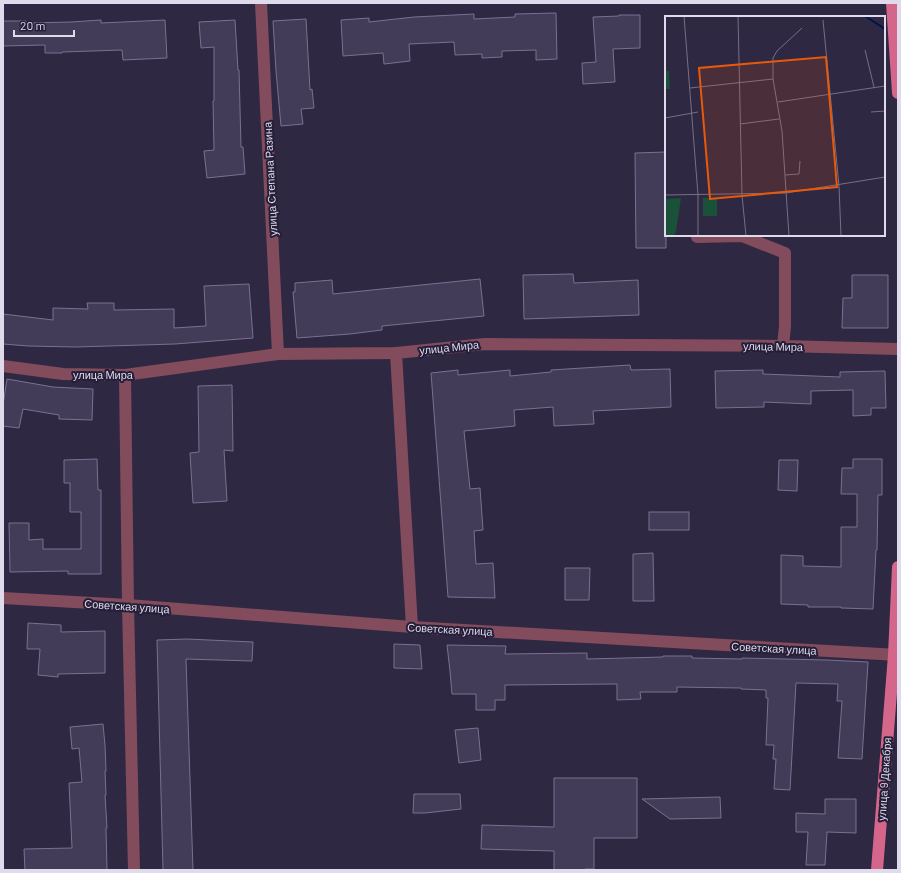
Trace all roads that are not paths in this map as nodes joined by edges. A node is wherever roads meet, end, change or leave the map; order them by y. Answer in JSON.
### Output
{"nodes":[{"id":1,"x":261,"y":3,"type":"edge"},
{"id":2,"x":892,"y":3,"type":"edge"},
{"id":3,"x":898,"y":93,"type":"edge"},
{"id":4,"x":697,"y":236,"type":"dead end"},
{"id":5,"x":783,"y":346,"type":"junction"},
{"id":6,"x":898,"y":349,"type":"edge"},
{"id":7,"x":396,"y":353,"type":"junction"},
{"id":8,"x":278,"y":354,"type":"junction"},
{"id":9,"x":3,"y":366,"type":"edge"},
{"id":10,"x":125,"y":376,"type":"junction"},
{"id":11,"x":898,"y":567,"type":"edge"},
{"id":12,"x":3,"y":598,"type":"edge"},
{"id":13,"x":128,"y":605,"type":"junction"},
{"id":14,"x":412,"y":627,"type":"junction"},
{"id":15,"x":896,"y":655,"type":"edge"},
{"id":16,"x":134,"y":870,"type":"edge"},
{"id":17,"x":877,"y":870,"type":"edge"}],
"edges":[{"from":1,"to":8,"type":"street","name":"улица Степана Разина"},
{"from":2,"to":3,"type":"main road"},
{"from":4,"to":5,"type":"street"},
{"from":5,"to":6,"type":"street","name":"улица Мира"},
{"from":5,"to":7,"type":"street","name":"улица Мира"},
{"from":7,"to":8,"type":"street","name":"улица Мира"},
{"from":7,"to":14,"type":"street"},
{"from":8,"to":10,"type":"street","name":"улица Мира"},
{"from":9,"to":10,"type":"street","name":"улица Мира"},
{"from":10,"to":13,"type":"street"},
{"from":11,"to":15,"type":"main road","name":"улица 9 Декабря"},
{"from":12,"to":13,"type":"street","name":"Советская улица"},
{"from":13,"to":14,"type":"street","name":"Советская улица"},
{"from":13,"to":16,"type":"street"},
{"from":14,"to":15,"type":"street","name":"Советская улица"},
{"from":15,"to":17,"type":"main road","name":"улица 9 Декабря"}]}
